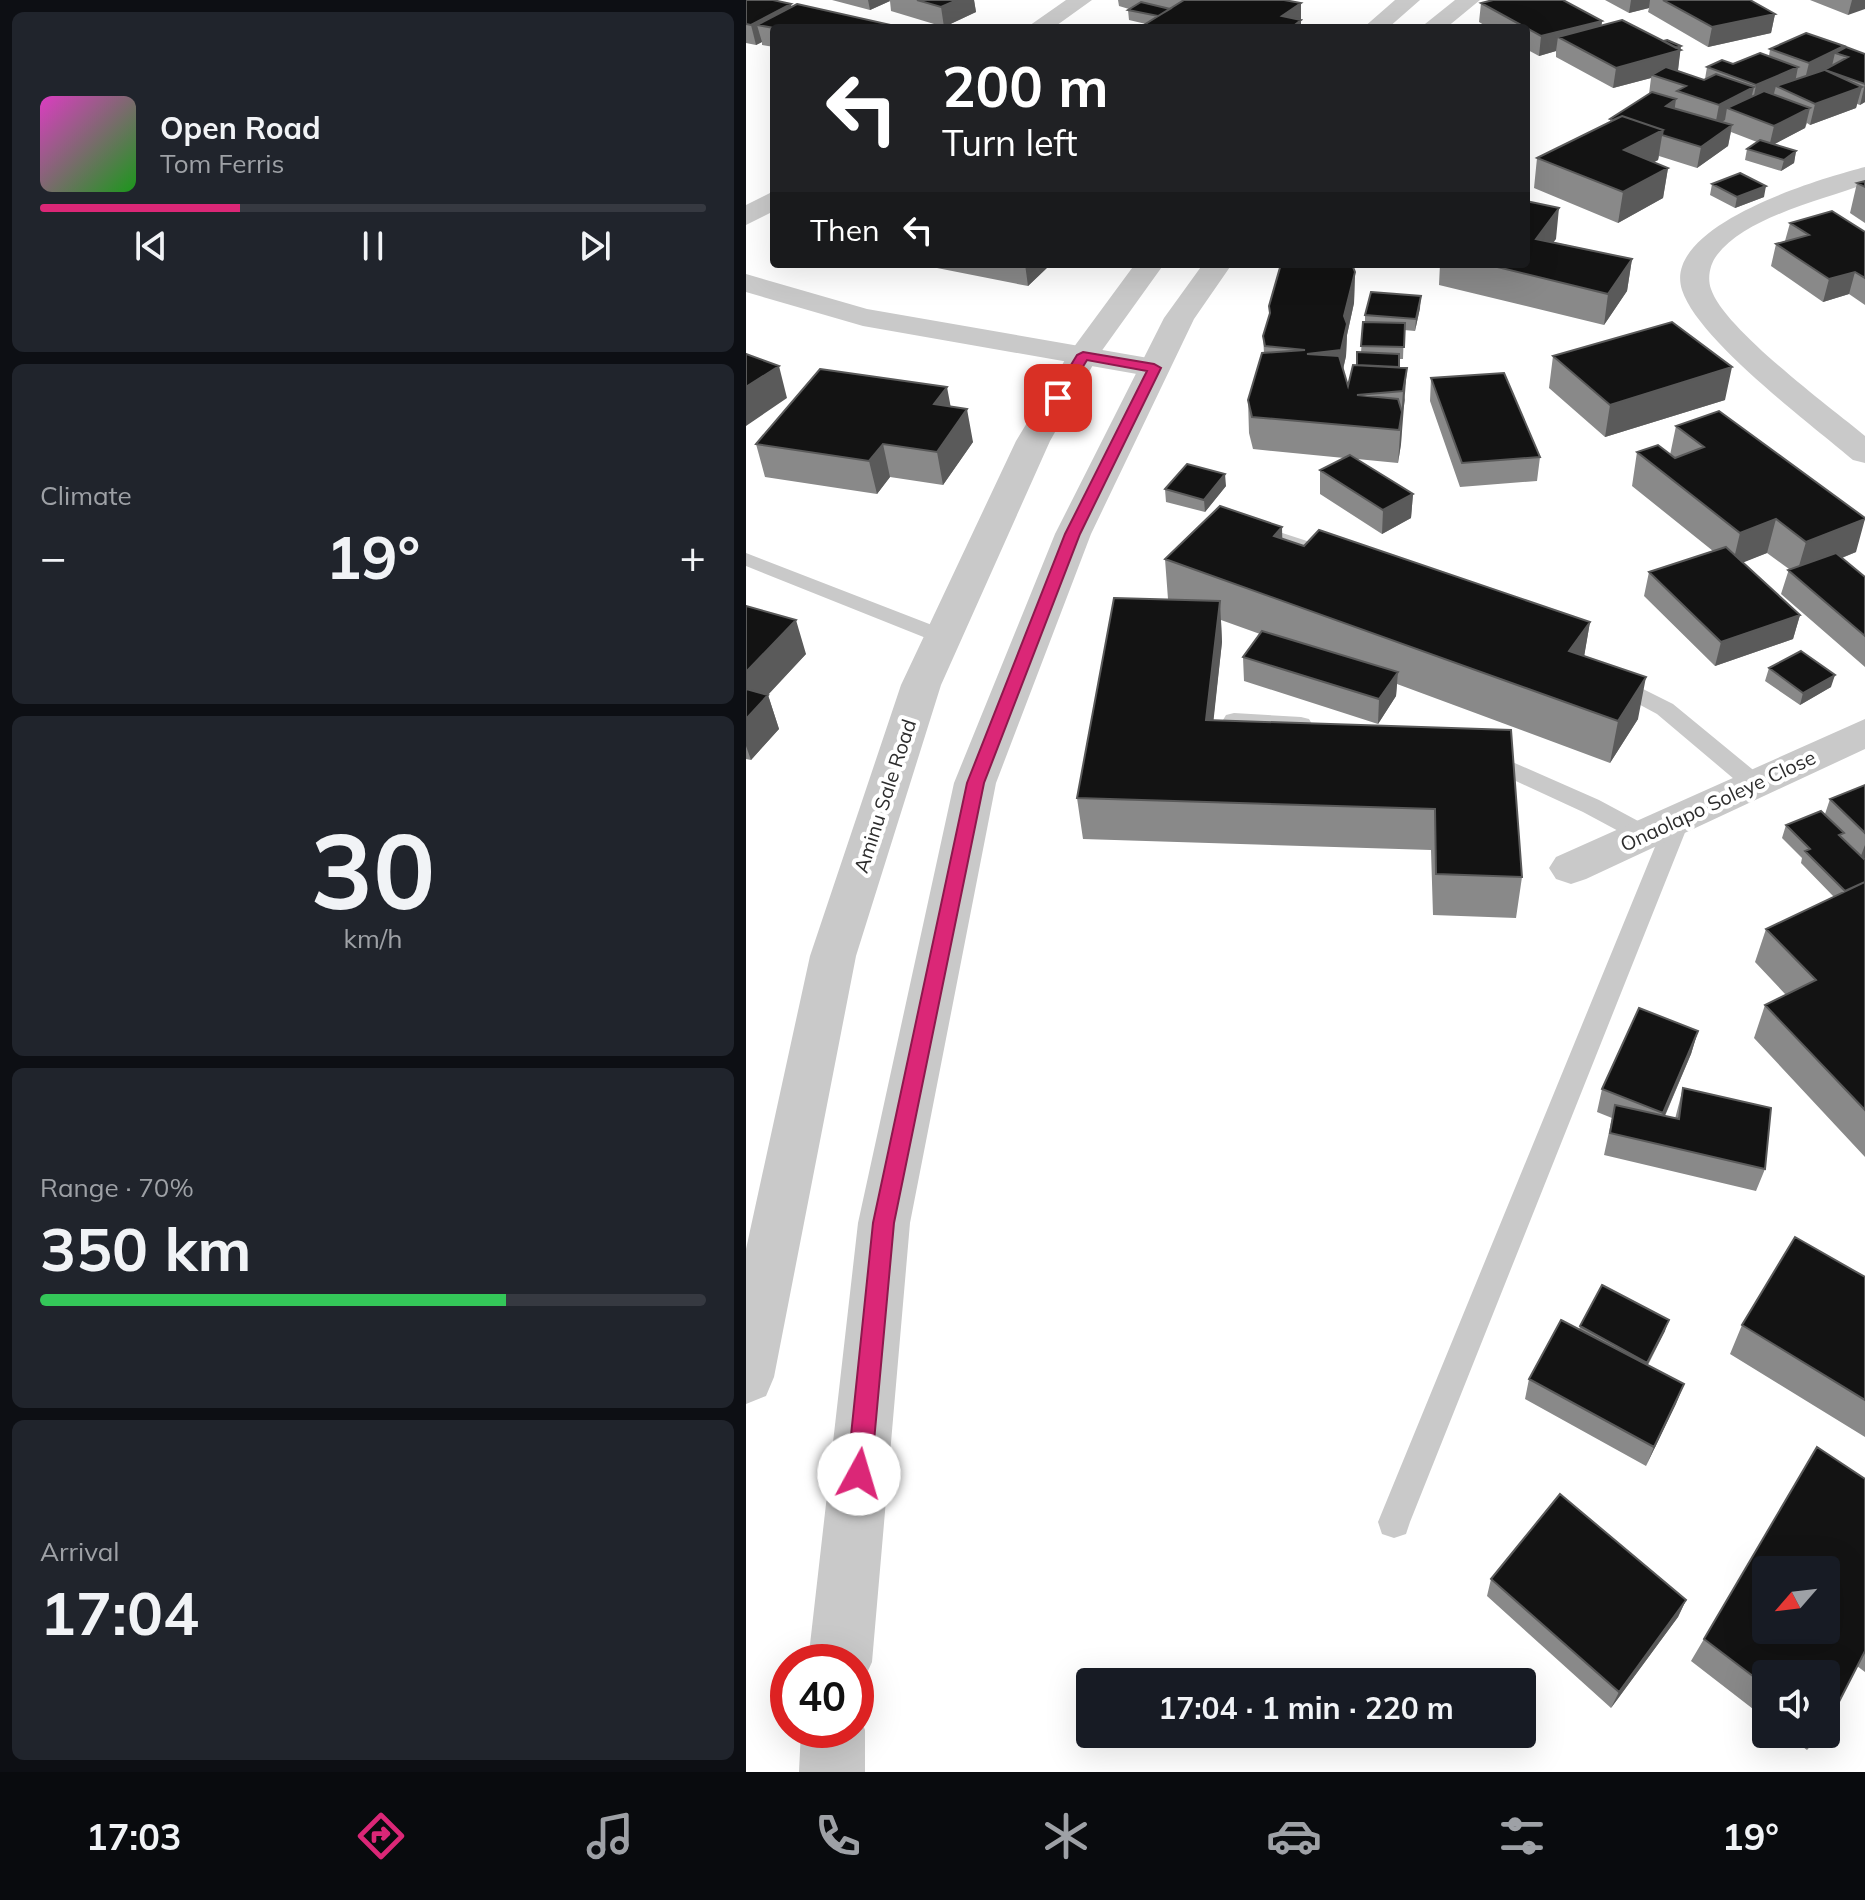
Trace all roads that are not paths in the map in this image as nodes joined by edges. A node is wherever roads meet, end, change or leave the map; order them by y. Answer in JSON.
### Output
{"nodes":[{"id":1,"x":1081,"y":0,"type":"edge"},
{"id":2,"x":1409,"y":0,"type":"edge"},
{"id":3,"x":1469,"y":0,"type":"edge"},
{"id":4,"x":1043,"y":24,"type":"edge"},
{"id":5,"x":1379,"y":24,"type":"edge"},
{"id":6,"x":1436,"y":24,"type":"edge"},
{"id":7,"x":1865,"y":175,"type":"edge"},
{"id":8,"x":770,"y":202,"type":"edge"},
{"id":9,"x":746,"y":217,"type":"edge"},
{"id":10,"x":1147,"y":268,"type":"edge"},
{"id":11,"x":1215,"y":268,"type":"edge"},
{"id":12,"x":746,"y":283,"type":"edge"},
{"id":13,"x":1083,"y":355,"type":"junction"},
{"id":14,"x":1154,"y":368,"type":"junction"},
{"id":15,"x":1865,"y":453,"type":"edge"},
{"id":16,"x":1236,"y":523,"type":"edge"},
{"id":17,"x":746,"y":559,"type":"edge"},
{"id":18,"x":1360,"y":565,"type":"edge"},
{"id":19,"x":943,"y":637,"type":"junction"},
{"id":20,"x":1598,"y":674,"type":"edge"},
{"id":21,"x":1234,"y":720,"type":"edge"},
{"id":22,"x":1329,"y":726,"type":"edge"},
{"id":23,"x":1865,"y":733,"type":"edge"},
{"id":24,"x":1467,"y":750,"type":"edge"},
{"id":25,"x":1755,"y":784,"type":"junction"},
{"id":26,"x":1661,"y":828,"type":"junction"},
{"id":27,"x":1571,"y":868,"type":"dead end"},
{"id":28,"x":746,"y":1377,"type":"edge"},
{"id":29,"x":1394,"y":1522,"type":"dead end"},
{"id":30,"x":842,"y":1644,"type":"edge"},
{"id":31,"x":833,"y":1748,"type":"edge"},
{"id":32,"x":832,"y":1772,"type":"edge"}],
"edges":[{"from":1,"to":4,"type":"street"},
{"from":2,"to":5,"type":"street"},
{"from":3,"to":6,"type":"street"},
{"from":7,"to":15,"type":"street"},
{"from":8,"to":9,"type":"street"},
{"from":10,"to":13,"type":"street","name":"Aminu Sale Road"},
{"from":11,"to":14,"type":"street"},
{"from":12,"to":13,"type":"street"},
{"from":13,"to":14,"type":"street"},
{"from":13,"to":19,"type":"street","name":"Aminu Sale Road"},
{"from":14,"to":30,"type":"street"},
{"from":16,"to":18,"type":"lane"},
{"from":17,"to":19,"type":"lane"},
{"from":19,"to":28,"type":"street","name":"Aminu Sale Road"},
{"from":20,"to":25,"type":"lane"},
{"from":21,"to":22,"type":"lane"},
{"from":23,"to":25,"type":"street","name":"Onaolapo Soleye Close"},
{"from":24,"to":26,"type":"lane"},
{"from":25,"to":26,"type":"street","name":"Onaolapo Soleye Close"},
{"from":26,"to":27,"type":"street","name":"Onaolapo Soleye Close"},
{"from":26,"to":29,"type":"lane"},
{"from":31,"to":32,"type":"street"}]}
